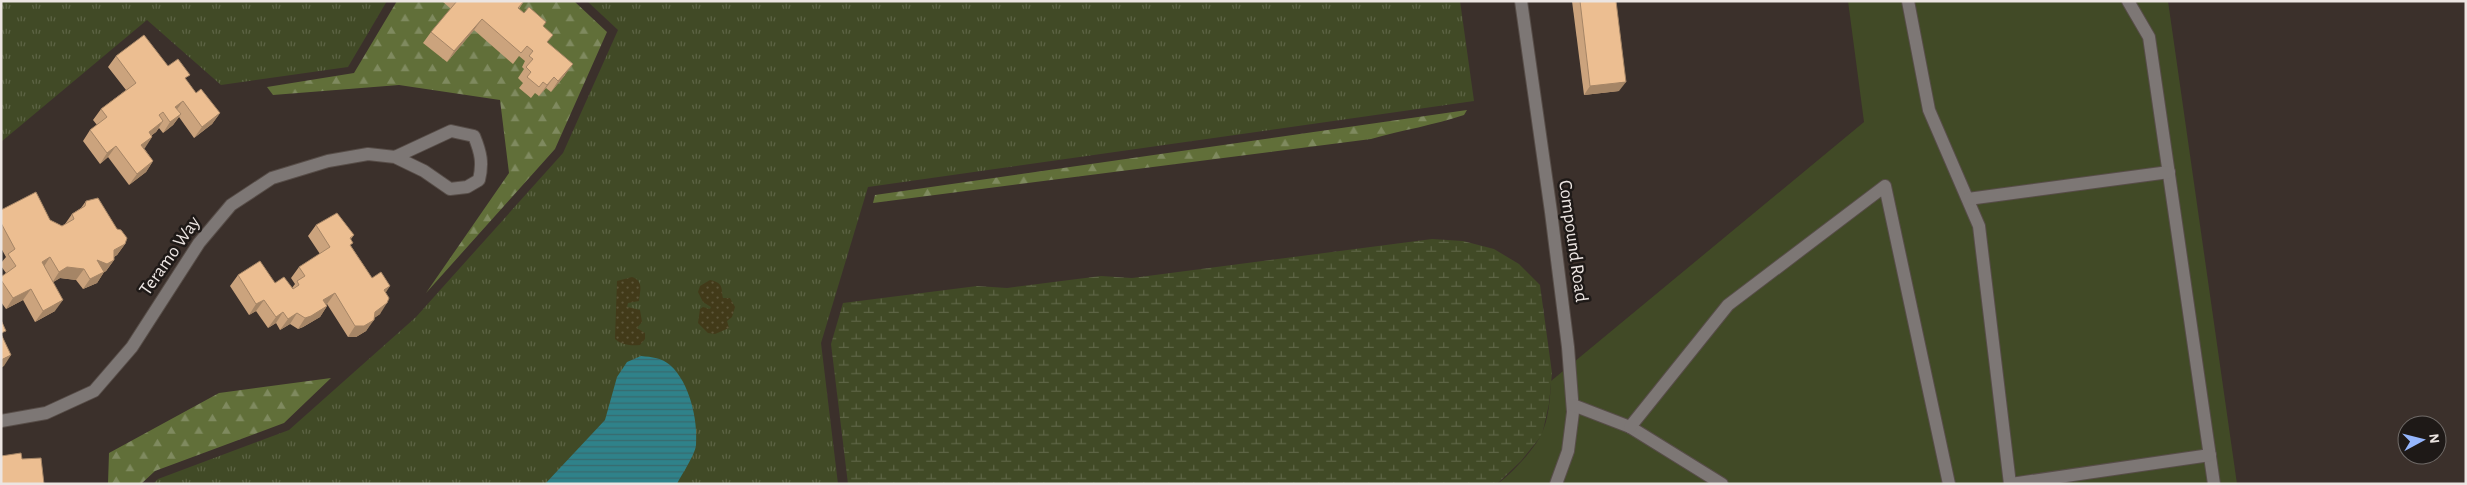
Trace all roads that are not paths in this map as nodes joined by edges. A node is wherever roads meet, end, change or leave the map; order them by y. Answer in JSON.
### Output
{"nodes":[{"id":1,"x":1521,"y":1,"type":"edge"},
{"id":2,"x":1908,"y":1,"type":"edge"},
{"id":3,"x":2128,"y":1,"type":"edge"},
{"id":4,"x":395,"y":157,"type":"junction"},
{"id":5,"x":2169,"y":172,"type":"junction"},
{"id":6,"x":1968,"y":199,"type":"junction"},
{"id":7,"x":1573,"y":405,"type":"junction"},
{"id":8,"x":1,"y":421,"type":"edge"},
{"id":9,"x":1630,"y":427,"type":"junction"},
{"id":10,"x":2210,"y":454,"type":"junction"},
{"id":11,"x":1556,"y":484,"type":"edge"},
{"id":12,"x":1722,"y":484,"type":"edge"},
{"id":13,"x":1948,"y":484,"type":"edge"},
{"id":14,"x":2011,"y":484,"type":"edge"},
{"id":15,"x":2214,"y":484,"type":"edge"}],
"edges":[{"from":1,"to":7,"type":"street","name":"Compound Road"},
{"from":2,"to":6,"type":"street"},
{"from":3,"to":5,"type":"street"},
{"from":4,"to":4,"type":"street","name":"Teramo Way"},
{"from":4,"to":8,"type":"street","name":"Teramo Way"},
{"from":5,"to":6,"type":"street"},
{"from":5,"to":10,"type":"street"},
{"from":6,"to":14,"type":"street"},
{"from":7,"to":9,"type":"street"},
{"from":7,"to":11,"type":"street","name":"Compound Road"},
{"from":9,"to":12,"type":"street"},
{"from":9,"to":13,"type":"street"},
{"from":10,"to":14,"type":"street"},
{"from":10,"to":15,"type":"street"}]}
